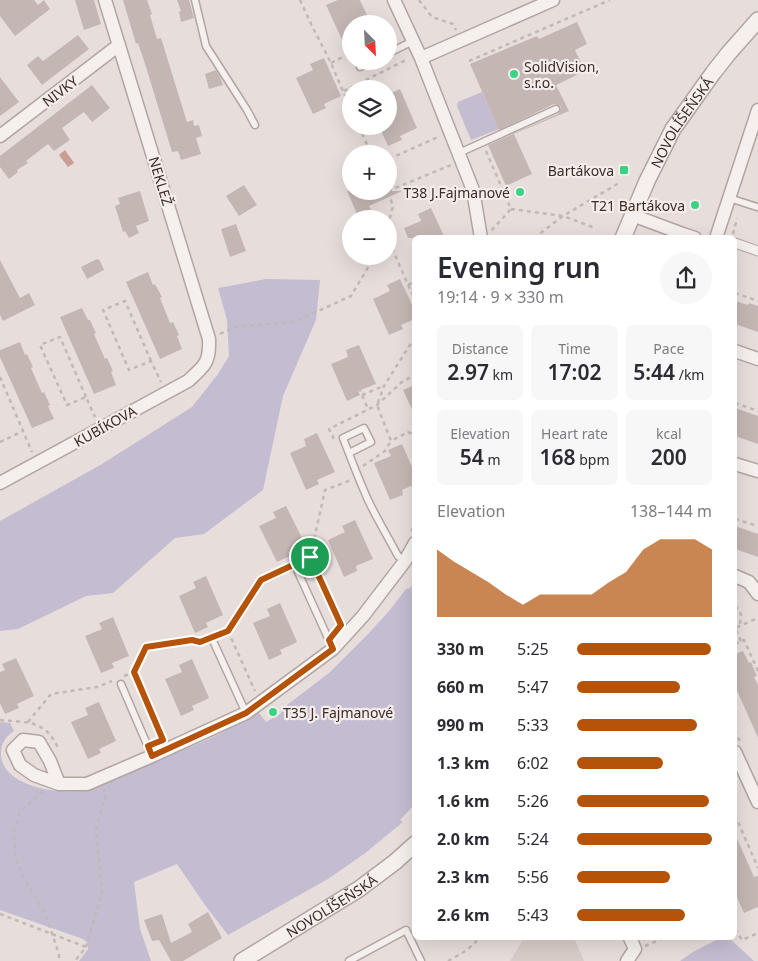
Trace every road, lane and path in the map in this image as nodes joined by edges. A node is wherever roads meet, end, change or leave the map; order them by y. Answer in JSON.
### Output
{"nodes":[{"id":1,"x":105,"y":0,"type":"edge"},
{"id":2,"x":195,"y":0,"type":"edge"},
{"id":3,"x":300,"y":0,"type":"edge"},
{"id":4,"x":394,"y":0,"type":"edge"},
{"id":5,"x":419,"y":0,"type":"edge"},
{"id":6,"x":553,"y":0,"type":"edge"},
{"id":7,"x":610,"y":0,"type":"edge"},
{"id":8,"x":758,"y":20,"type":"edge"},
{"id":9,"x":461,"y":40,"type":"junction"},
{"id":10,"x":409,"y":42,"type":"junction"},
{"id":11,"x":119,"y":45,"type":"junction"},
{"id":12,"x":398,"y":48,"type":"edge"},
{"id":13,"x":342,"y":58,"type":"edge"},
{"id":14,"x":421,"y":58,"type":"junction"},
{"id":15,"x":469,"y":61,"type":"dead end"},
{"id":16,"x":331,"y":63,"type":"junction"},
{"id":17,"x":366,"y":80,"type":"edge"},
{"id":18,"x":342,"y":89,"type":"edge"},
{"id":19,"x":556,"y":110,"type":"dead end"},
{"id":20,"x":757,"y":116,"type":"edge"},
{"id":21,"x":254,"y":125,"type":"dead end"},
{"id":22,"x":444,"y":134,"type":"dead end"},
{"id":23,"x":0,"y":136,"type":"edge"},
{"id":24,"x":483,"y":142,"type":"junction"},
{"id":25,"x":397,"y":155,"type":"edge"},
{"id":26,"x":456,"y":158,"type":"junction"},
{"id":27,"x":620,"y":184,"type":"dead end"},
{"id":28,"x":397,"y":187,"type":"edge"},
{"id":29,"x":729,"y":198,"type":"junction"},
{"id":30,"x":742,"y":202,"type":"junction"},
{"id":31,"x":756,"y":207,"type":"dead end"},
{"id":32,"x":511,"y":209,"type":"junction"},
{"id":33,"x":632,"y":215,"type":"junction"},
{"id":34,"x":562,"y":216,"type":"junction"},
{"id":35,"x":595,"y":228,"type":"dead end"},
{"id":36,"x":480,"y":235,"type":"edge"},
{"id":37,"x":488,"y":235,"type":"edge"},
{"id":38,"x":538,"y":235,"type":"edge"},
{"id":39,"x":624,"y":235,"type":"edge"},
{"id":40,"x":684,"y":235,"type":"edge"},
{"id":41,"x":717,"y":235,"type":"edge"},
{"id":42,"x":733,"y":235,"type":"edge"},
{"id":43,"x":737,"y":244,"type":"edge"},
{"id":44,"x":758,"y":251,"type":"edge"},
{"id":45,"x":397,"y":262,"type":"edge"},
{"id":46,"x":369,"y":265,"type":"edge"},
{"id":47,"x":412,"y":283,"type":"edge"},
{"id":48,"x":408,"y":285,"type":"junction"},
{"id":49,"x":412,"y":294,"type":"edge"},
{"id":50,"x":737,"y":294,"type":"edge"},
{"id":51,"x":758,"y":301,"type":"edge"},
{"id":52,"x":209,"y":339,"type":"junction"},
{"id":53,"x":412,"y":342,"type":"edge"},
{"id":54,"x":737,"y":352,"type":"edge"},
{"id":55,"x":758,"y":359,"type":"edge"},
{"id":56,"x":151,"y":361,"type":"junction"},
{"id":57,"x":206,"y":364,"type":"joint"},
{"id":58,"x":412,"y":376,"type":"edge"},
{"id":59,"x":0,"y":377,"type":"edge"},
{"id":60,"x":162,"y":386,"type":"dead end"},
{"id":61,"x":384,"y":386,"type":"junction"},
{"id":62,"x":359,"y":388,"type":"dead end"},
{"id":63,"x":362,"y":395,"type":"junction"},
{"id":64,"x":86,"y":397,"type":"junction"},
{"id":65,"x":737,"y":404,"type":"edge"},
{"id":66,"x":376,"y":405,"type":"junction"},
{"id":67,"x":368,"y":410,"type":"junction"},
{"id":68,"x":758,"y":411,"type":"edge"},
{"id":69,"x":97,"y":421,"type":"dead end"},
{"id":70,"x":23,"y":432,"type":"junction"},
{"id":71,"x":412,"y":434,"type":"edge"},
{"id":72,"x":391,"y":441,"type":"junction"},
{"id":73,"x":0,"y":442,"type":"edge"},
{"id":74,"x":337,"y":446,"type":"dead end"},
{"id":75,"x":349,"y":454,"type":"junction"},
{"id":76,"x":34,"y":455,"type":"dead end"},
{"id":77,"x":737,"y":465,"type":"edge"},
{"id":78,"x":356,"y":470,"type":"junction"},
{"id":79,"x":758,"y":472,"type":"edge"},
{"id":80,"x":0,"y":484,"type":"edge"},
{"id":81,"x":737,"y":520,"type":"edge"},
{"id":82,"x":758,"y":526,"type":"edge"},
{"id":83,"x":412,"y":541,"type":"edge"},
{"id":84,"x":310,"y":557,"type":"junction"},
{"id":85,"x":405,"y":561,"type":"junction"},
{"id":86,"x":298,"y":572,"type":"dead end"},
{"id":87,"x":737,"y":577,"type":"edge"},
{"id":88,"x":758,"y":594,"type":"edge"},
{"id":89,"x":737,"y":608,"type":"edge"},
{"id":90,"x":758,"y":618,"type":"edge"},
{"id":91,"x":737,"y":626,"type":"edge"},
{"id":92,"x":737,"y":627,"type":"edge"},
{"id":93,"x":228,"y":631,"type":"junction"},
{"id":94,"x":737,"y":632,"type":"edge"},
{"id":95,"x":741,"y":641,"type":"junction"},
{"id":96,"x":214,"y":642,"type":"dead end"},
{"id":97,"x":737,"y":643,"type":"edge"},
{"id":98,"x":331,"y":645,"type":"junction"},
{"id":99,"x":134,"y":672,"type":"junction"},
{"id":100,"x":758,"y":672,"type":"edge"},
{"id":101,"x":124,"y":676,"type":"dead end"},
{"id":102,"x":118,"y":682,"type":"joint"},
{"id":103,"x":244,"y":709,"type":"junction"},
{"id":104,"x":0,"y":720,"type":"edge"},
{"id":105,"x":28,"y":722,"type":"junction"},
{"id":106,"x":58,"y":747,"type":"dead end"},
{"id":107,"x":150,"y":751,"type":"junction"},
{"id":108,"x":737,"y":756,"type":"edge"},
{"id":109,"x":101,"y":778,"type":"junction"},
{"id":110,"x":56,"y":783,"type":"joint"},
{"id":111,"x":758,"y":802,"type":"edge"},
{"id":112,"x":737,"y":820,"type":"edge"},
{"id":113,"x":412,"y":847,"type":"edge"},
{"id":114,"x":758,"y":868,"type":"edge"},
{"id":115,"x":0,"y":914,"type":"edge"},
{"id":116,"x":737,"y":931,"type":"edge"},
{"id":117,"x":758,"y":933,"type":"edge"},
{"id":118,"x":52,"y":934,"type":"junction"},
{"id":119,"x":478,"y":940,"type":"edge"},
{"id":120,"x":660,"y":940,"type":"edge"},
{"id":121,"x":86,"y":947,"type":"junction"},
{"id":122,"x":634,"y":949,"type":"edge"},
{"id":123,"x":59,"y":961,"type":"edge"},
{"id":124,"x":75,"y":961,"type":"edge"},
{"id":125,"x":242,"y":961,"type":"edge"},
{"id":126,"x":349,"y":961,"type":"edge"},
{"id":127,"x":421,"y":961,"type":"edge"},
{"id":128,"x":448,"y":961,"type":"edge"},
{"id":129,"x":627,"y":961,"type":"edge"}],
"edges":[{"from":1,"to":11,"type":"street","name":"NEKLEŽ"},
{"from":2,"to":21,"type":"lane"},
{"from":3,"to":16,"type":"path"},
{"from":4,"to":10,"type":"street"},
{"from":5,"to":9,"type":"path"},
{"from":6,"to":9,"type":"street"},
{"from":7,"to":15,"type":"path"},
{"from":8,"to":33,"type":"street","name":"NOVOLÍŠEŇSKÁ"},
{"from":9,"to":14,"type":"street"},
{"from":10,"to":12,"type":"lane"},
{"from":10,"to":14,"type":"street"},
{"from":10,"to":17,"type":"path"},
{"from":11,"to":23,"type":"street","name":"NIVKY"},
{"from":11,"to":52,"type":"street","name":"NEKLEŽ"},
{"from":13,"to":16,"type":"path"},
{"from":14,"to":26,"type":"street"},
{"from":16,"to":18,"type":"path"},
{"from":19,"to":24,"type":"lane"},
{"from":20,"to":29,"type":"street"},
{"from":22,"to":25,"type":"path"},
{"from":24,"to":26,"type":"lane"},
{"from":24,"to":32,"type":"path"},
{"from":26,"to":28,"type":"path"},
{"from":26,"to":36,"type":"street"},
{"from":27,"to":34,"type":"path"},
{"from":29,"to":30,"type":"lane"},
{"from":29,"to":41,"type":"street"},
{"from":30,"to":31,"type":"lane"},
{"from":30,"to":42,"type":"path"},
{"from":32,"to":34,"type":"path"},
{"from":32,"to":37,"type":"path"},
{"from":33,"to":39,"type":"street","name":"NOVOLÍŠEŇSKÁ"},
{"from":33,"to":40,"type":"street"},
{"from":34,"to":35,"type":"path"},
{"from":34,"to":38,"type":"path"},
{"from":43,"to":44,"type":"street"},
{"from":45,"to":48,"type":"path"},
{"from":46,"to":52,"type":"path"},
{"from":47,"to":48,"type":"path"},
{"from":48,"to":49,"type":"path"},
{"from":50,"to":51,"type":"path"},
{"from":52,"to":57,"type":"street","name":"NEKLEŽ"},
{"from":53,"to":61,"type":"path"},
{"from":54,"to":55,"type":"street"},
{"from":56,"to":56,"type":"path"},
{"from":56,"to":60,"type":"path"},
{"from":57,"to":80,"type":"street","name":"KUBÍKOVA"},
{"from":58,"to":66,"type":"path"},
{"from":59,"to":70,"type":"path"},
{"from":61,"to":63,"type":"path"},
{"from":61,"to":66,"type":"path"},
{"from":62,"to":63,"type":"path"},
{"from":63,"to":67,"type":"path"},
{"from":64,"to":64,"type":"path"},
{"from":64,"to":69,"type":"path"},
{"from":65,"to":68,"type":"path"},
{"from":66,"to":67,"type":"path"},
{"from":66,"to":72,"type":"path"},
{"from":67,"to":74,"type":"path"},
{"from":70,"to":73,"type":"path"},
{"from":70,"to":76,"type":"path"},
{"from":71,"to":72,"type":"path"},
{"from":72,"to":78,"type":"path"},
{"from":75,"to":75,"type":"lane"},
{"from":75,"to":78,"type":"lane"},
{"from":77,"to":79,"type":"street"},
{"from":78,"to":84,"type":"path"},
{"from":78,"to":85,"type":"lane"},
{"from":81,"to":82,"type":"path"},
{"from":83,"to":85,"type":"street"},
{"from":84,"to":93,"type":"path"},
{"from":84,"to":98,"type":"path"},
{"from":85,"to":98,"type":"street"},
{"from":86,"to":98,"type":"lane"},
{"from":87,"to":88,"type":"street"},
{"from":89,"to":91,"type":"path"},
{"from":90,"to":92,"type":"path"},
{"from":93,"to":99,"type":"path"},
{"from":93,"to":103,"type":"path"},
{"from":94,"to":95,"type":"path"},
{"from":95,"to":97,"type":"path"},
{"from":95,"to":100,"type":"path"},
{"from":96,"to":103,"type":"lane"},
{"from":98,"to":103,"type":"street"},
{"from":99,"to":101,"type":"path"},
{"from":99,"to":107,"type":"path"},
{"from":102,"to":105,"type":"path"},
{"from":102,"to":107,"type":"lane"},
{"from":103,"to":107,"type":"street"},
{"from":104,"to":105,"type":"path"},
{"from":105,"to":106,"type":"path"},
{"from":107,"to":109,"type":"street"},
{"from":108,"to":111,"type":"street"},
{"from":109,"to":110,"type":"street"},
{"from":109,"to":121,"type":"path"},
{"from":110,"to":118,"type":"path"},
{"from":112,"to":114,"type":"path"},
{"from":113,"to":125,"type":"street","name":"NOVOLÍŠEŇSKÁ"},
{"from":115,"to":118,"type":"path"},
{"from":116,"to":117,"type":"path"},
{"from":118,"to":121,"type":"path"},
{"from":118,"to":123,"type":"path"},
{"from":119,"to":128,"type":"path"},
{"from":120,"to":122,"type":"path"},
{"from":121,"to":124,"type":"path"},
{"from":122,"to":129,"type":"street"},
{"from":126,"to":127,"type":"lane"}]}
